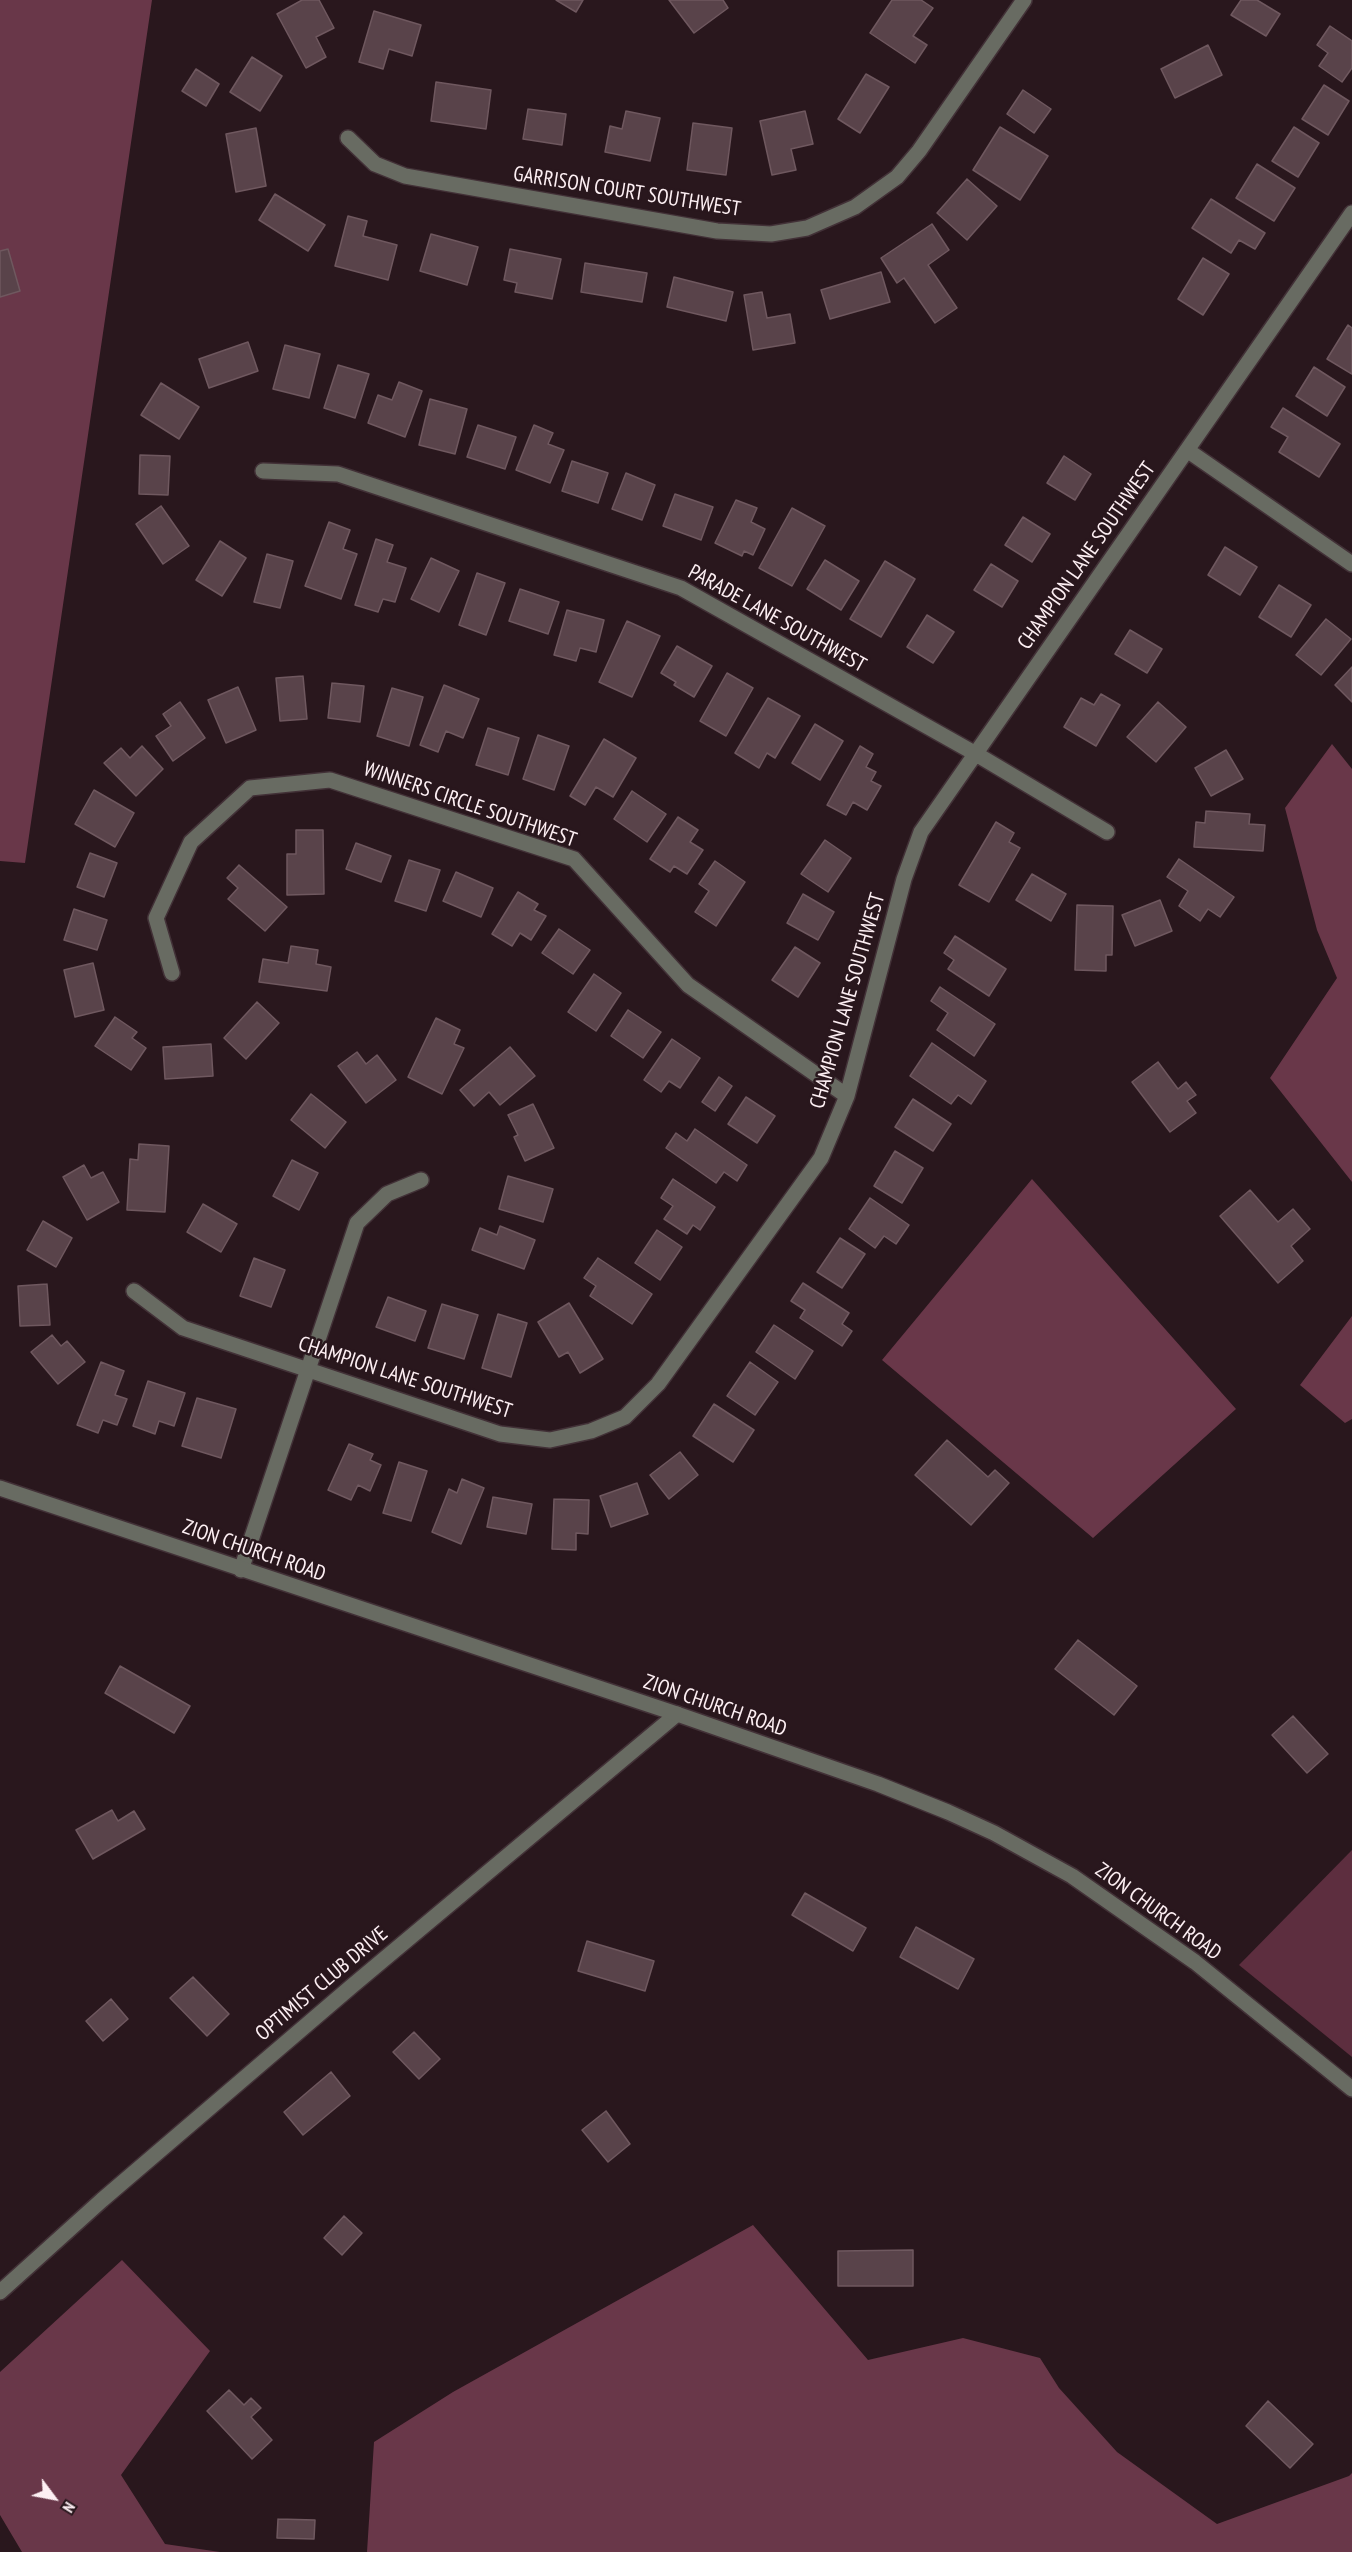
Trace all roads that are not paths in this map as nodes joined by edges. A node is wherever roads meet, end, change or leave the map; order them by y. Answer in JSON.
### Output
{"nodes":[{"id":1,"x":1024,"y":0,"type":"edge"},
{"id":2,"x":348,"y":138,"type":"dead end"},
{"id":3,"x":1352,"y":213,"type":"edge"},
{"id":4,"x":1187,"y":450,"type":"junction"},
{"id":5,"x":263,"y":471,"type":"dead end"},
{"id":6,"x":1352,"y":564,"type":"edge"},
{"id":7,"x":976,"y":754,"type":"junction"},
{"id":8,"x":1107,"y":832,"type":"dead end"},
{"id":9,"x":172,"y":973,"type":"dead end"},
{"id":10,"x":847,"y":1096,"type":"junction"},
{"id":11,"x":421,"y":1180,"type":"dead end"},
{"id":12,"x":134,"y":1291,"type":"dead end"},
{"id":13,"x":308,"y":1369,"type":"junction"},
{"id":14,"x":0,"y":1488,"type":"edge"},
{"id":15,"x":242,"y":1570,"type":"junction"},
{"id":16,"x":677,"y":1714,"type":"junction"},
{"id":17,"x":1352,"y":2089,"type":"edge"},
{"id":18,"x":0,"y":2292,"type":"edge"}],
"edges":[{"from":1,"to":2,"type":"street","name":"GARRISON COURT SOUTHWEST"},
{"from":3,"to":4,"type":"street","name":"CHAMPION LANE SOUTHWEST"},
{"from":4,"to":6,"type":"street"},
{"from":4,"to":7,"type":"street","name":"CHAMPION LANE SOUTHWEST"},
{"from":5,"to":7,"type":"street","name":"PARADE LANE SOUTHWEST"},
{"from":7,"to":8,"type":"street","name":"PARADE LANE SOUTHWEST"},
{"from":7,"to":10,"type":"street","name":"CHAMPION LANE SOUTHWEST"},
{"from":9,"to":10,"type":"street","name":"WINNERS CIRCLE SOUTHWEST"},
{"from":10,"to":13,"type":"street","name":"CHAMPION LANE SOUTHWEST"},
{"from":11,"to":13,"type":"street"},
{"from":12,"to":13,"type":"street","name":"CHAMPION LANE SOUTHWEST"},
{"from":13,"to":15,"type":"street"},
{"from":14,"to":15,"type":"street","name":"ZION CHURCH ROAD"},
{"from":15,"to":16,"type":"street","name":"ZION CHURCH ROAD"},
{"from":16,"to":17,"type":"street","name":"ZION CHURCH ROAD"},
{"from":16,"to":18,"type":"street","name":"OPTIMIST CLUB DRIVE"}]}
